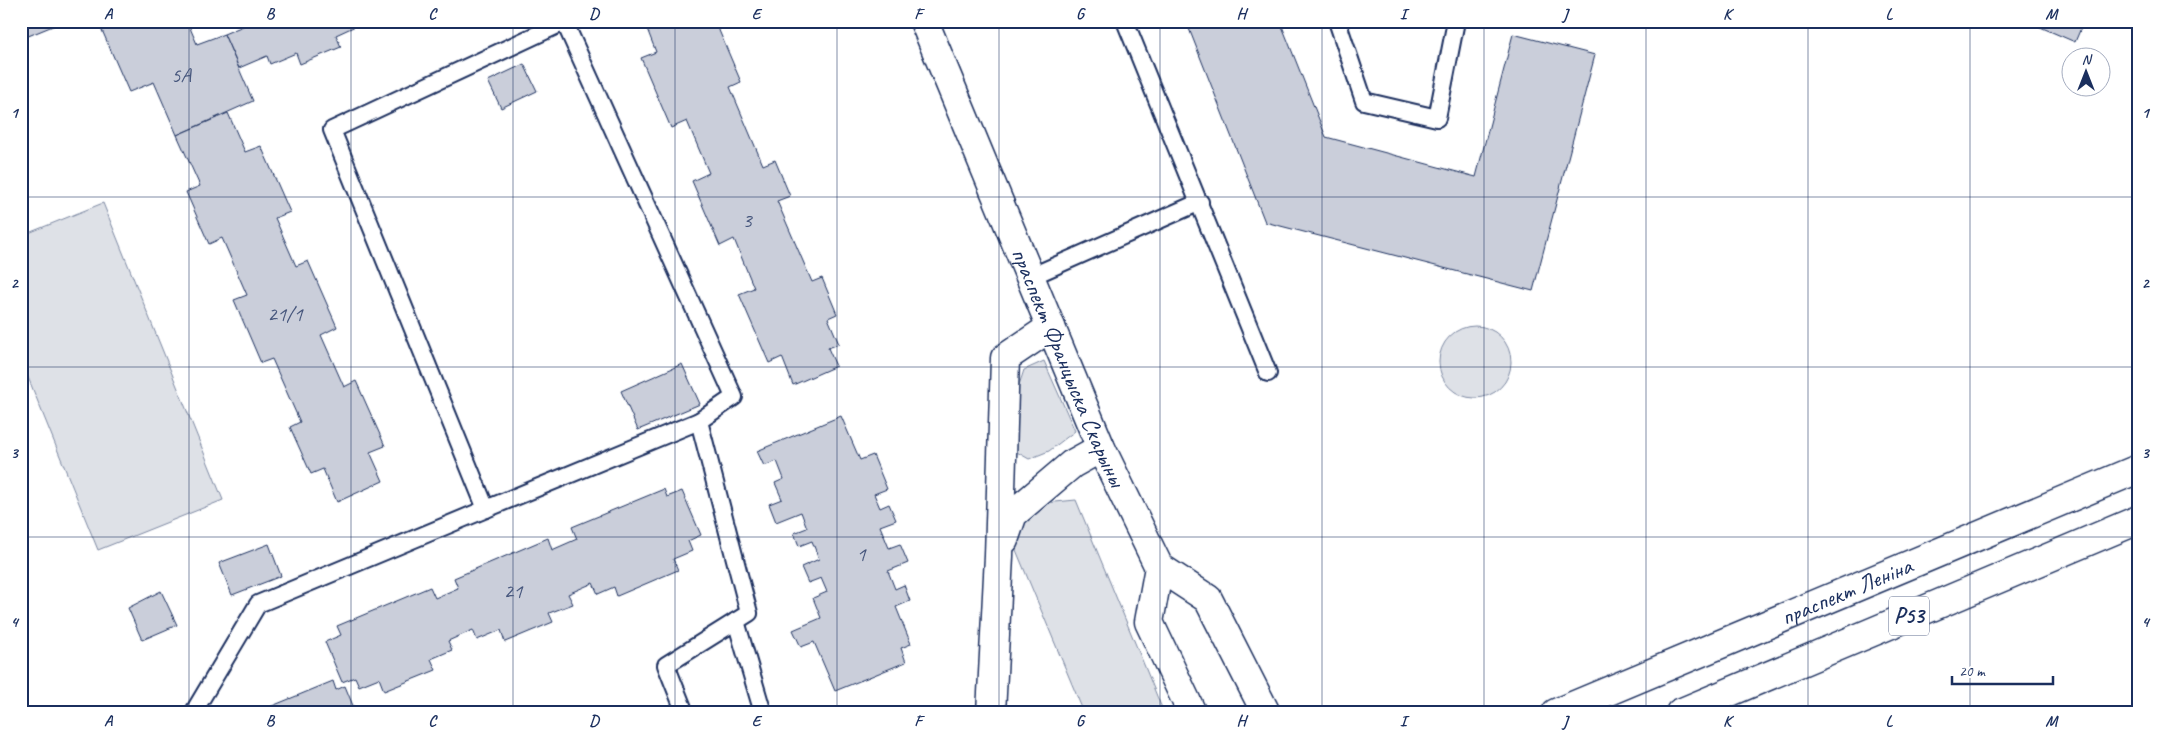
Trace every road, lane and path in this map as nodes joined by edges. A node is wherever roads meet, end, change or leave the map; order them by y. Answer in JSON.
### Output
{"nodes":[{"id":1,"x":924,"y":21,"type":"edge"},
{"id":2,"x":1125,"y":21,"type":"edge"},
{"id":3,"x":1337,"y":21,"type":"edge"},
{"id":4,"x":1456,"y":21,"type":"edge"},
{"id":5,"x":564,"y":22,"type":"edge"},
{"id":6,"x":1200,"y":202,"type":"junction"},
{"id":7,"x":1030,"y":277,"type":"junction"},
{"id":8,"x":1051,"y":328,"type":"junction"},
{"id":9,"x":1268,"y":373,"type":"dead end"},
{"id":10,"x":699,"y":421,"type":"junction"},
{"id":11,"x":1102,"y":448,"type":"junction"},
{"id":12,"x":2138,"y":469,"type":"edge"},
{"id":13,"x":486,"y":509,"type":"junction"},
{"id":14,"x":2138,"y":520,"type":"edge"},
{"id":15,"x":999,"y":556,"type":"junction"},
{"id":16,"x":1159,"y":567,"type":"junction"},
{"id":17,"x":736,"y":621,"type":"junction"},
{"id":18,"x":193,"y":713,"type":"edge"},
{"id":19,"x":685,"y":713,"type":"edge"},
{"id":20,"x":763,"y":713,"type":"edge"},
{"id":21,"x":991,"y":713,"type":"edge"},
{"id":22,"x":1192,"y":713,"type":"edge"},
{"id":23,"x":1266,"y":713,"type":"edge"},
{"id":24,"x":1556,"y":713,"type":"edge"},
{"id":25,"x":1680,"y":713,"type":"edge"}],
"edges":[{"from":1,"to":7,"type":"main road","name":"праспект Францыска Скарыны"},
{"from":2,"to":6,"type":"lane"},
{"from":3,"to":4,"type":"lane"},
{"from":5,"to":10,"type":"lane"},
{"from":5,"to":13,"type":"lane"},
{"from":6,"to":7,"type":"lane"},
{"from":6,"to":9,"type":"lane"},
{"from":7,"to":8,"type":"main road","name":"праспект Францыска Скарыны"},
{"from":8,"to":11,"type":"main road","name":"праспект Францыска Скарыны"},
{"from":8,"to":15,"type":"main road"},
{"from":10,"to":13,"type":"lane"},
{"from":10,"to":17,"type":"lane"},
{"from":11,"to":15,"type":"main road"},
{"from":11,"to":16,"type":"main road","name":"праспект Францыска Скарыны"},
{"from":12,"to":24,"type":"main road","name":"праспект Леніна","number":"Р53"},
{"from":13,"to":18,"type":"lane"},
{"from":14,"to":25,"type":"main road","name":"праспект Леніна","number":"Р53"},
{"from":15,"to":21,"type":"main road"},
{"from":16,"to":22,"type":"main road"},
{"from":16,"to":23,"type":"main road"},
{"from":17,"to":19,"type":"lane"},
{"from":17,"to":20,"type":"lane"}]}
